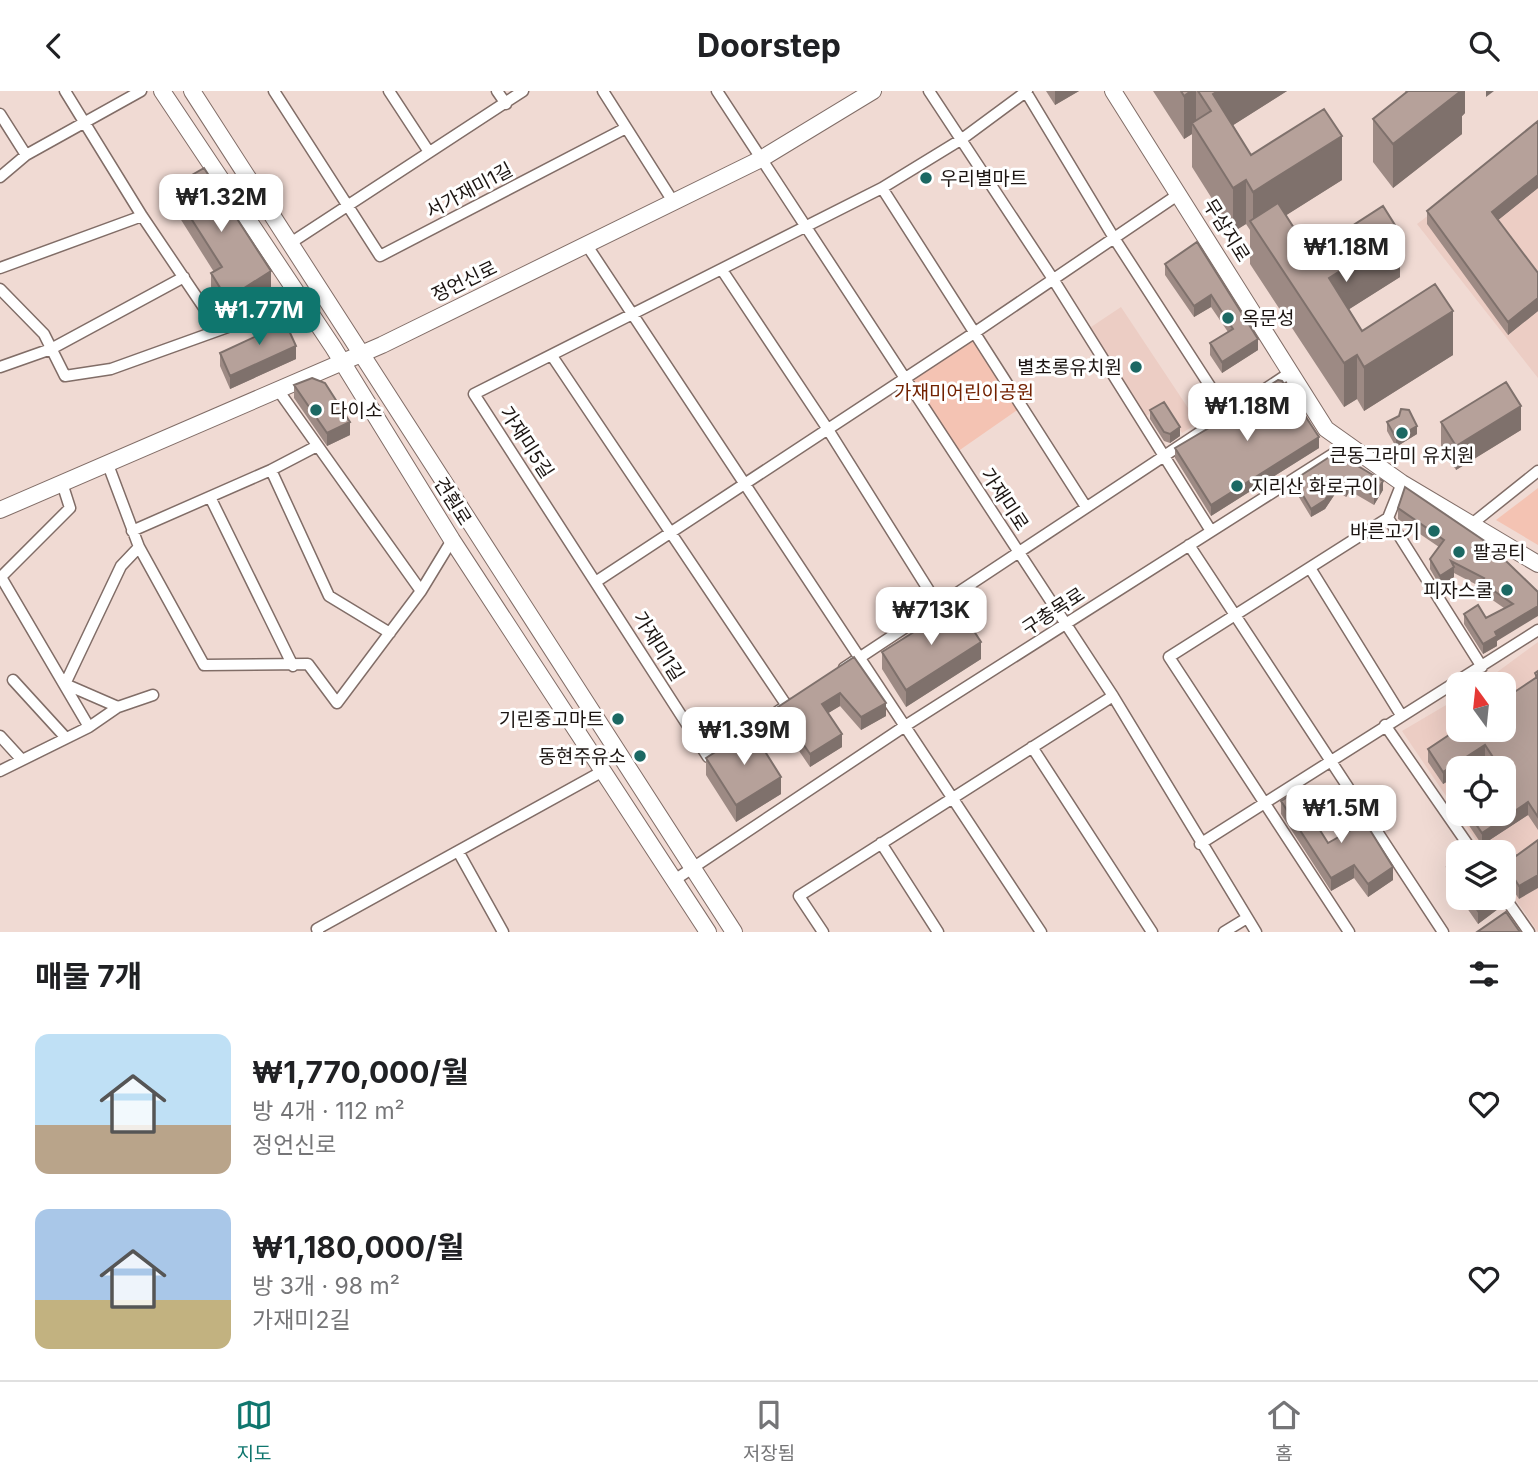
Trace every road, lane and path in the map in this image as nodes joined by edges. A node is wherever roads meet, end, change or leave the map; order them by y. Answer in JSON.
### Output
{"nodes":[{"id":1,"x":65,"y":91,"type":"edge"},
{"id":2,"x":141,"y":91,"type":"edge"},
{"id":3,"x":162,"y":91,"type":"edge"},
{"id":4,"x":192,"y":91,"type":"edge"},
{"id":5,"x":274,"y":91,"type":"edge"},
{"id":6,"x":389,"y":91,"type":"edge"},
{"id":7,"x":497,"y":91,"type":"edge"},
{"id":8,"x":523,"y":91,"type":"edge"},
{"id":9,"x":603,"y":91,"type":"edge"},
{"id":10,"x":717,"y":91,"type":"edge"},
{"id":11,"x":873,"y":91,"type":"edge"},
{"id":12,"x":929,"y":91,"type":"edge"},
{"id":13,"x":1027,"y":91,"type":"edge"},
{"id":14,"x":1113,"y":91,"type":"edge"},
{"id":15,"x":855,"y":96,"type":"edge"},
{"id":16,"x":506,"y":103,"type":"junction"},
{"id":17,"x":0,"y":114,"type":"edge"},
{"id":18,"x":85,"y":123,"type":"junction"},
{"id":19,"x":626,"y":128,"type":"junction"},
{"id":20,"x":961,"y":139,"type":"junction"},
{"id":21,"x":429,"y":152,"type":"junction"},
{"id":22,"x":26,"y":155,"type":"junction"},
{"id":23,"x":761,"y":159,"type":"junction"},
{"id":24,"x":0,"y":177,"type":"edge"},
{"id":25,"x":882,"y":188,"type":"junction"},
{"id":26,"x":1179,"y":194,"type":"junction"},
{"id":27,"x":674,"y":203,"type":"junction"},
{"id":28,"x":349,"y":207,"type":"junction"},
{"id":29,"x":142,"y":216,"type":"junction"},
{"id":30,"x":806,"y":227,"type":"junction"},
{"id":31,"x":1114,"y":238,"type":"junction"},
{"id":32,"x":289,"y":244,"type":"junction"},
{"id":33,"x":586,"y":244,"type":"junction"},
{"id":34,"x":0,"y":268,"type":"edge"},
{"id":35,"x":722,"y":270,"type":"junction"},
{"id":36,"x":184,"y":277,"type":"junction"},
{"id":37,"x":1053,"y":279,"type":"junction"},
{"id":38,"x":0,"y":289,"type":"edge"},
{"id":39,"x":300,"y":301,"type":"junction"},
{"id":40,"x":633,"y":315,"type":"junction"},
{"id":41,"x":219,"y":330,"type":"junction"},
{"id":42,"x":977,"y":331,"type":"junction"},
{"id":43,"x":51,"y":349,"type":"junction"},
{"id":44,"x":360,"y":355,"type":"junction"},
{"id":45,"x":552,"y":356,"type":"junction"},
{"id":46,"x":342,"y":362,"type":"junction"},
{"id":47,"x":0,"y":367,"type":"edge"},
{"id":48,"x":1291,"y":372,"type":"junction"},
{"id":49,"x":904,"y":377,"type":"junction"},
{"id":50,"x":278,"y":390,"type":"junction"},
{"id":51,"x":1228,"y":414,"type":"junction"},
{"id":52,"x":827,"y":428,"type":"junction"},
{"id":53,"x":1347,"y":445,"type":"junction"},
{"id":54,"x":317,"y":446,"type":"junction"},
{"id":55,"x":1164,"y":456,"type":"junction"},
{"id":56,"x":107,"y":462,"type":"junction"},
{"id":57,"x":271,"y":470,"type":"junction"},
{"id":58,"x":1538,"y":471,"type":"edge"},
{"id":59,"x":1402,"y":482,"type":"junction"},
{"id":60,"x":62,"y":483,"type":"junction"},
{"id":61,"x":744,"y":483,"type":"junction"},
{"id":62,"x":210,"y":497,"type":"junction"},
{"id":63,"x":1086,"y":507,"type":"junction"},
{"id":64,"x":0,"y":510,"type":"edge"},
{"id":65,"x":1388,"y":518,"type":"junction"},
{"id":66,"x":1473,"y":523,"type":"junction"},
{"id":67,"x":132,"y":531,"type":"junction"},
{"id":68,"x":1211,"y":531,"type":"junction"},
{"id":69,"x":671,"y":532,"type":"junction"},
{"id":70,"x":452,"y":540,"type":"junction"},
{"id":71,"x":1189,"y":545,"type":"junction"},
{"id":72,"x":139,"y":547,"type":"junction"},
{"id":73,"x":1018,"y":552,"type":"junction"},
{"id":74,"x":1538,"y":564,"type":"edge"},
{"id":75,"x":1310,"y":568,"type":"junction"},
{"id":76,"x":1,"y":577,"type":"edge"},
{"id":77,"x":597,"y":581,"type":"junction"},
{"id":78,"x":421,"y":591,"type":"junction"},
{"id":79,"x":938,"y":605,"type":"junction"},
{"id":80,"x":1234,"y":615,"type":"junction"},
{"id":81,"x":1065,"y":624,"type":"junction"},
{"id":82,"x":1538,"y":630,"type":"edge"},
{"id":83,"x":390,"y":633,"type":"junction"},
{"id":84,"x":860,"y":657,"type":"junction"},
{"id":85,"x":293,"y":666,"type":"junction"},
{"id":86,"x":1482,"y":667,"type":"junction"},
{"id":87,"x":828,"y":678,"type":"edge"},
{"id":88,"x":13,"y":680,"type":"dead end"},
{"id":89,"x":65,"y":684,"type":"junction"},
{"id":90,"x":153,"y":695,"type":"dead end"},
{"id":91,"x":1113,"y":696,"type":"junction"},
{"id":92,"x":797,"y":699,"type":"edge"},
{"id":93,"x":787,"y":706,"type":"junction"},
{"id":94,"x":118,"y":707,"type":"junction"},
{"id":95,"x":1401,"y":715,"type":"junction"},
{"id":96,"x":1385,"y":725,"type":"junction"},
{"id":97,"x":905,"y":726,"type":"junction"},
{"id":98,"x":89,"y":727,"type":"junction"},
{"id":99,"x":0,"y":736,"type":"edge"},
{"id":100,"x":66,"y":738,"type":"junction"},
{"id":101,"x":1032,"y":747,"type":"junction"},
{"id":102,"x":22,"y":760,"type":"junction"},
{"id":103,"x":1330,"y":760,"type":"junction"},
{"id":104,"x":0,"y":771,"type":"edge"},
{"id":105,"x":603,"y":771,"type":"junction"},
{"id":106,"x":952,"y":797,"type":"junction"},
{"id":107,"x":1266,"y":803,"type":"junction"},
{"id":108,"x":1465,"y":840,"type":"edge"},
{"id":109,"x":881,"y":843,"type":"junction"},
{"id":110,"x":1200,"y":844,"type":"junction"},
{"id":111,"x":459,"y":853,"type":"junction"},
{"id":112,"x":691,"y":867,"type":"junction"},
{"id":113,"x":676,"y":879,"type":"junction"},
{"id":114,"x":1510,"y":910,"type":"edge"},
{"id":115,"x":1513,"y":910,"type":"edge"},
{"id":116,"x":1502,"y":916,"type":"edge"},
{"id":117,"x":1247,"y":918,"type":"junction"},
{"id":118,"x":318,"y":931,"type":"edge"},
{"id":119,"x":503,"y":932,"type":"edge"},
{"id":120,"x":708,"y":932,"type":"edge"},
{"id":121,"x":734,"y":932,"type":"edge"},
{"id":122,"x":823,"y":932,"type":"edge"},
{"id":123,"x":937,"y":932,"type":"edge"},
{"id":124,"x":1041,"y":932,"type":"edge"},
{"id":125,"x":1152,"y":932,"type":"edge"},
{"id":126,"x":1224,"y":932,"type":"edge"},
{"id":127,"x":1256,"y":932,"type":"edge"},
{"id":128,"x":1349,"y":932,"type":"edge"},
{"id":129,"x":1443,"y":932,"type":"edge"},
{"id":130,"x":1529,"y":932,"type":"edge"}],
"edges":[{"from":1,"to":18,"type":"street"},
{"from":2,"to":18,"type":"street"},
{"from":3,"to":39,"type":"street","name":"견훤로"},
{"from":4,"to":32,"type":"street","name":"견훤로"},
{"from":5,"to":28,"type":"street","name":"서가재미1길"},
{"from":6,"to":21,"type":"street"},
{"from":7,"to":16,"type":"street"},
{"from":8,"to":16,"type":"street"},
{"from":9,"to":19,"type":"street"},
{"from":10,"to":23,"type":"street","name":"가재미로"},
{"from":11,"to":15,"type":"street","name":"정언신로"},
{"from":12,"to":20,"type":"street"},
{"from":13,"to":20,"type":"street","name":"가재미5길"},
{"from":13,"to":31,"type":"street"},
{"from":14,"to":26,"type":"street","name":"무삼지로"},
{"from":15,"to":23,"type":"street","name":"정언신로"},
{"from":16,"to":21,"type":"street"},
{"from":17,"to":22,"type":"street"},
{"from":18,"to":22,"type":"street"},
{"from":18,"to":29,"type":"street"},
{"from":19,"to":27,"type":"street"},
{"from":19,"to":28,"type":"street","name":"서가재미1길"},
{"from":20,"to":25,"type":"street","name":"가재미5길"},
{"from":20,"to":37,"type":"street"},
{"from":21,"to":28,"type":"street"},
{"from":22,"to":24,"type":"street"},
{"from":23,"to":27,"type":"street","name":"정언신로"},
{"from":23,"to":30,"type":"street","name":"가재미로"},
{"from":25,"to":30,"type":"street","name":"가재미5길"},
{"from":25,"to":42,"type":"street"},
{"from":26,"to":31,"type":"street"},
{"from":26,"to":48,"type":"street","name":"무삼지로"},
{"from":27,"to":33,"type":"street","name":"정언신로"},
{"from":28,"to":32,"type":"street"},
{"from":29,"to":34,"type":"street"},
{"from":29,"to":36,"type":"street"},
{"from":30,"to":35,"type":"street","name":"가재미5길"},
{"from":30,"to":49,"type":"street","name":"가재미로"},
{"from":31,"to":37,"type":"street"},
{"from":31,"to":51,"type":"street"},
{"from":32,"to":44,"type":"street","name":"견훤로"},
{"from":33,"to":40,"type":"street"},
{"from":33,"to":44,"type":"street","name":"정언신로"},
{"from":35,"to":40,"type":"street","name":"가재미5길"},
{"from":35,"to":52,"type":"street"},
{"from":36,"to":41,"type":"street"},
{"from":36,"to":43,"type":"street"},
{"from":37,"to":42,"type":"street"},
{"from":37,"to":55,"type":"street"},
{"from":38,"to":43,"type":"street"},
{"from":39,"to":41,"type":"street"},
{"from":39,"to":46,"type":"street","name":"견훤로"},
{"from":40,"to":45,"type":"street","name":"가재미5길"},
{"from":40,"to":61,"type":"street"},
{"from":41,"to":43,"type":"street"},
{"from":42,"to":49,"type":"street"},
{"from":42,"to":63,"type":"street"},
{"from":43,"to":47,"type":"street"},
{"from":44,"to":46,"type":"street","name":"정언신로"},
{"from":44,"to":112,"type":"street","name":"견훤로"},
{"from":45,"to":69,"type":"street"},
{"from":45,"to":77,"type":"street","name":"가재미5길"},
{"from":46,"to":50,"type":"street","name":"정언신로"},
{"from":46,"to":70,"type":"street","name":"견훤로"},
{"from":48,"to":51,"type":"street"},
{"from":48,"to":53,"type":"street","name":"무삼지로"},
{"from":49,"to":52,"type":"street"},
{"from":49,"to":73,"type":"street","name":"가재미로"},
{"from":50,"to":54,"type":"street"},
{"from":50,"to":56,"type":"street","name":"정언신로"},
{"from":51,"to":55,"type":"street"},
{"from":52,"to":61,"type":"street"},
{"from":52,"to":79,"type":"street"},
{"from":53,"to":59,"type":"street","name":"무삼지로"},
{"from":53,"to":68,"type":"street","name":"구총목로"},
{"from":54,"to":57,"type":"street"},
{"from":54,"to":78,"type":"street"},
{"from":55,"to":63,"type":"street"},
{"from":55,"to":68,"type":"street"},
{"from":56,"to":60,"type":"street","name":"정언신로"},
{"from":56,"to":67,"type":"street"},
{"from":57,"to":62,"type":"street"},
{"from":57,"to":83,"type":"street"},
{"from":58,"to":66,"type":"street"},
{"from":59,"to":65,"type":"street"},
{"from":59,"to":66,"type":"street","name":"무삼지로"},
{"from":60,"to":64,"type":"street","name":"정언신로"},
{"from":60,"to":76,"type":"street"},
{"from":61,"to":69,"type":"street"},
{"from":61,"to":84,"type":"street"},
{"from":62,"to":67,"type":"street"},
{"from":62,"to":85,"type":"street"},
{"from":63,"to":73,"type":"street"},
{"from":65,"to":75,"type":"street"},
{"from":65,"to":86,"type":"street"},
{"from":66,"to":74,"type":"street","name":"무삼지로"},
{"from":67,"to":72,"type":"street"},
{"from":68,"to":71,"type":"street","name":"구총목로"},
{"from":69,"to":77,"type":"street"},
{"from":69,"to":93,"type":"street"},
{"from":70,"to":78,"type":"street"},
{"from":70,"to":105,"type":"street","name":"견훤로"},
{"from":71,"to":80,"type":"street"},
{"from":71,"to":81,"type":"street","name":"구총목로"},
{"from":72,"to":85,"type":"street"},
{"from":72,"to":89,"type":"street"},
{"from":73,"to":79,"type":"street"},
{"from":73,"to":81,"type":"street","name":"가재미로"},
{"from":75,"to":80,"type":"street"},
{"from":75,"to":95,"type":"street"},
{"from":76,"to":89,"type":"street"},
{"from":77,"to":93,"type":"street","name":"가재미1길"},
{"from":78,"to":83,"type":"street"},
{"from":79,"to":84,"type":"street"},
{"from":80,"to":103,"type":"street"},
{"from":80,"to":107,"type":"street"},
{"from":81,"to":91,"type":"street","name":"가재미로"},
{"from":81,"to":97,"type":"street","name":"구총목로"},
{"from":82,"to":86,"type":"street"},
{"from":83,"to":85,"type":"street"},
{"from":84,"to":87,"type":"street"},
{"from":84,"to":97,"type":"street"},
{"from":86,"to":95,"type":"street"},
{"from":88,"to":100,"type":"street"},
{"from":89,"to":94,"type":"street"},
{"from":89,"to":98,"type":"street"},
{"from":90,"to":94,"type":"street"},
{"from":91,"to":101,"type":"street"},
{"from":91,"to":110,"type":"street","name":"가재미로"},
{"from":92,"to":93,"type":"street","name":"가재미1길"},
{"from":94,"to":98,"type":"street"},
{"from":95,"to":96,"type":"street"},
{"from":96,"to":103,"type":"street"},
{"from":96,"to":108,"type":"street"},
{"from":97,"to":106,"type":"street"},
{"from":97,"to":112,"type":"street","name":"구총목로"},
{"from":98,"to":100,"type":"street"},
{"from":99,"to":102,"type":"street"},
{"from":100,"to":102,"type":"street"},
{"from":101,"to":106,"type":"street"},
{"from":101,"to":125,"type":"street"},
{"from":102,"to":104,"type":"street"},
{"from":103,"to":107,"type":"street"},
{"from":103,"to":129,"type":"street"},
{"from":105,"to":111,"type":"street"},
{"from":105,"to":113,"type":"street","name":"견훤로"},
{"from":106,"to":109,"type":"street"},
{"from":106,"to":124,"type":"street"},
{"from":107,"to":110,"type":"street"},
{"from":107,"to":128,"type":"street"},
{"from":109,"to":122,"type":"street"},
{"from":109,"to":123,"type":"street"},
{"from":110,"to":117,"type":"street","name":"가재미로"},
{"from":111,"to":118,"type":"street"},
{"from":111,"to":119,"type":"street"},
{"from":112,"to":113,"type":"street","name":"구총목로"},
{"from":112,"to":121,"type":"street","name":"견훤로"},
{"from":113,"to":120,"type":"street","name":"견훤로"},
{"from":114,"to":116,"type":"street"},
{"from":115,"to":130,"type":"street"},
{"from":117,"to":126,"type":"street"},
{"from":117,"to":127,"type":"street","name":"가재미로"}]}
